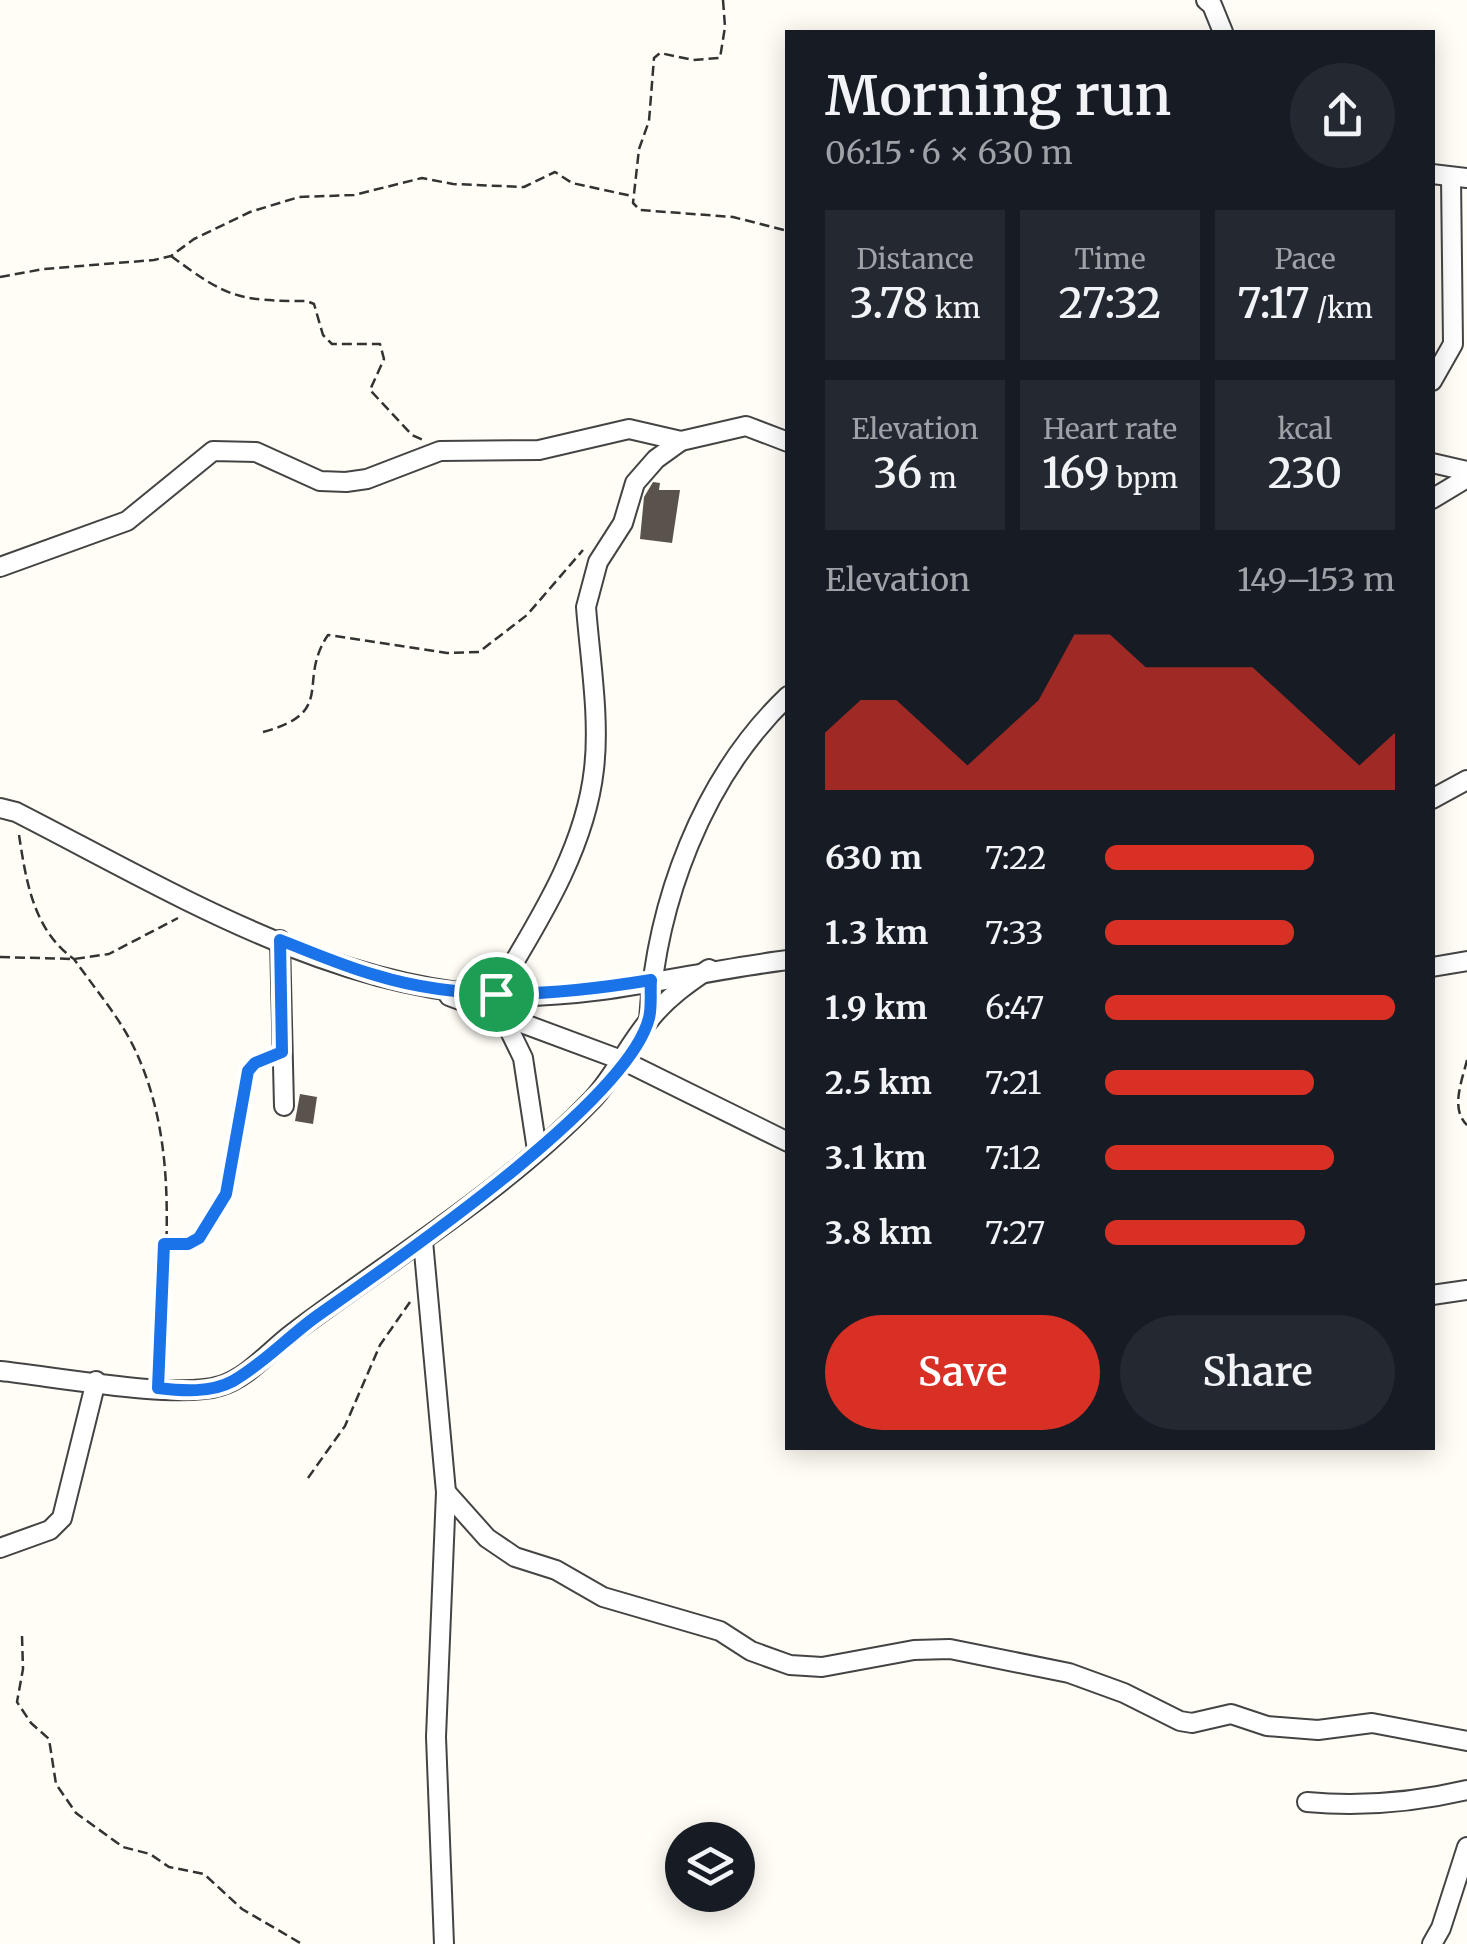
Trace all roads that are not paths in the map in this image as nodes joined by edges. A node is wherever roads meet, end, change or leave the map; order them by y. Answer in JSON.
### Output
{"nodes":[{"id":1,"x":1206,"y":0,"type":"edge"},
{"id":2,"x":1223,"y":30,"type":"edge"},
{"id":3,"x":1450,"y":176,"type":"edge"},
{"id":4,"x":1467,"y":329,"type":"edge"},
{"id":5,"x":1452,"y":344,"type":"junction"},
{"id":6,"x":1435,"y":375,"type":"edge"},
{"id":7,"x":681,"y":441,"type":"junction"},
{"id":8,"x":785,"y":441,"type":"edge"},
{"id":9,"x":1435,"y":464,"type":"edge"},
{"id":10,"x":1467,"y":474,"type":"edge"},
{"id":11,"x":1435,"y":497,"type":"edge"},
{"id":12,"x":0,"y":567,"type":"edge"},
{"id":13,"x":785,"y":700,"type":"edge"},
{"id":14,"x":1467,"y":780,"type":"edge"},
{"id":15,"x":1435,"y":797,"type":"edge"},
{"id":16,"x":8,"y":810,"type":"edge"},
{"id":17,"x":280,"y":940,"type":"junction"},
{"id":18,"x":785,"y":960,"type":"edge"},
{"id":19,"x":1467,"y":961,"type":"edge"},
{"id":20,"x":1435,"y":966,"type":"edge"},
{"id":21,"x":708,"y":969,"type":"junction"},
{"id":22,"x":651,"y":980,"type":"junction"},
{"id":23,"x":424,"y":986,"type":"junction"},
{"id":24,"x":496,"y":994,"type":"junction"},
{"id":25,"x":504,"y":1019,"type":"junction"},
{"id":26,"x":648,"y":1020,"type":"junction"},
{"id":27,"x":624,"y":1061,"type":"junction"},
{"id":28,"x":284,"y":1106,"type":"dead end"},
{"id":29,"x":785,"y":1141,"type":"edge"},
{"id":30,"x":537,"y":1150,"type":"junction"},
{"id":31,"x":423,"y":1241,"type":"junction"},
{"id":32,"x":1435,"y":1282,"type":"edge"},
{"id":33,"x":1463,"y":1290,"type":"edge"},
{"id":34,"x":1435,"y":1294,"type":"edge"},
{"id":35,"x":0,"y":1371,"type":"edge"},
{"id":36,"x":96,"y":1381,"type":"junction"},
{"id":37,"x":446,"y":1492,"type":"junction"},
{"id":38,"x":0,"y":1548,"type":"edge"},
{"id":39,"x":1467,"y":1741,"type":"edge"},
{"id":40,"x":1467,"y":1790,"type":"edge"},
{"id":41,"x":1306,"y":1802,"type":"dead end"},
{"id":42,"x":1467,"y":1847,"type":"edge"},
{"id":43,"x":1441,"y":1939,"type":"edge"},
{"id":44,"x":444,"y":1944,"type":"edge"}],
"edges":[{"from":1,"to":2,"type":"street"},
{"from":3,"to":5,"type":"street"},
{"from":4,"to":5,"type":"street"},
{"from":5,"to":6,"type":"street"},
{"from":7,"to":8,"type":"street"},
{"from":7,"to":12,"type":"street"},
{"from":7,"to":24,"type":"street"},
{"from":9,"to":10,"type":"street"},
{"from":10,"to":11,"type":"street"},
{"from":13,"to":22,"type":"street"},
{"from":14,"to":15,"type":"street"},
{"from":16,"to":17,"type":"street"},
{"from":17,"to":23,"type":"street"},
{"from":17,"to":28,"type":"street"},
{"from":18,"to":21,"type":"street"},
{"from":19,"to":20,"type":"street"},
{"from":21,"to":22,"type":"street"},
{"from":21,"to":26,"type":"street"},
{"from":22,"to":24,"type":"street"},
{"from":22,"to":26,"type":"street"},
{"from":23,"to":24,"type":"street"},
{"from":23,"to":25,"type":"street"},
{"from":25,"to":27,"type":"street"},
{"from":25,"to":30,"type":"street"},
{"from":26,"to":27,"type":"street"},
{"from":27,"to":29,"type":"street"},
{"from":27,"to":30,"type":"street"},
{"from":30,"to":31,"type":"street"},
{"from":31,"to":36,"type":"street"},
{"from":31,"to":37,"type":"street"},
{"from":32,"to":33,"type":"street"},
{"from":33,"to":34,"type":"street"},
{"from":35,"to":36,"type":"street"},
{"from":36,"to":38,"type":"street"},
{"from":37,"to":39,"type":"street"},
{"from":37,"to":44,"type":"street"},
{"from":40,"to":41,"type":"street"},
{"from":42,"to":43,"type":"street"}]}
